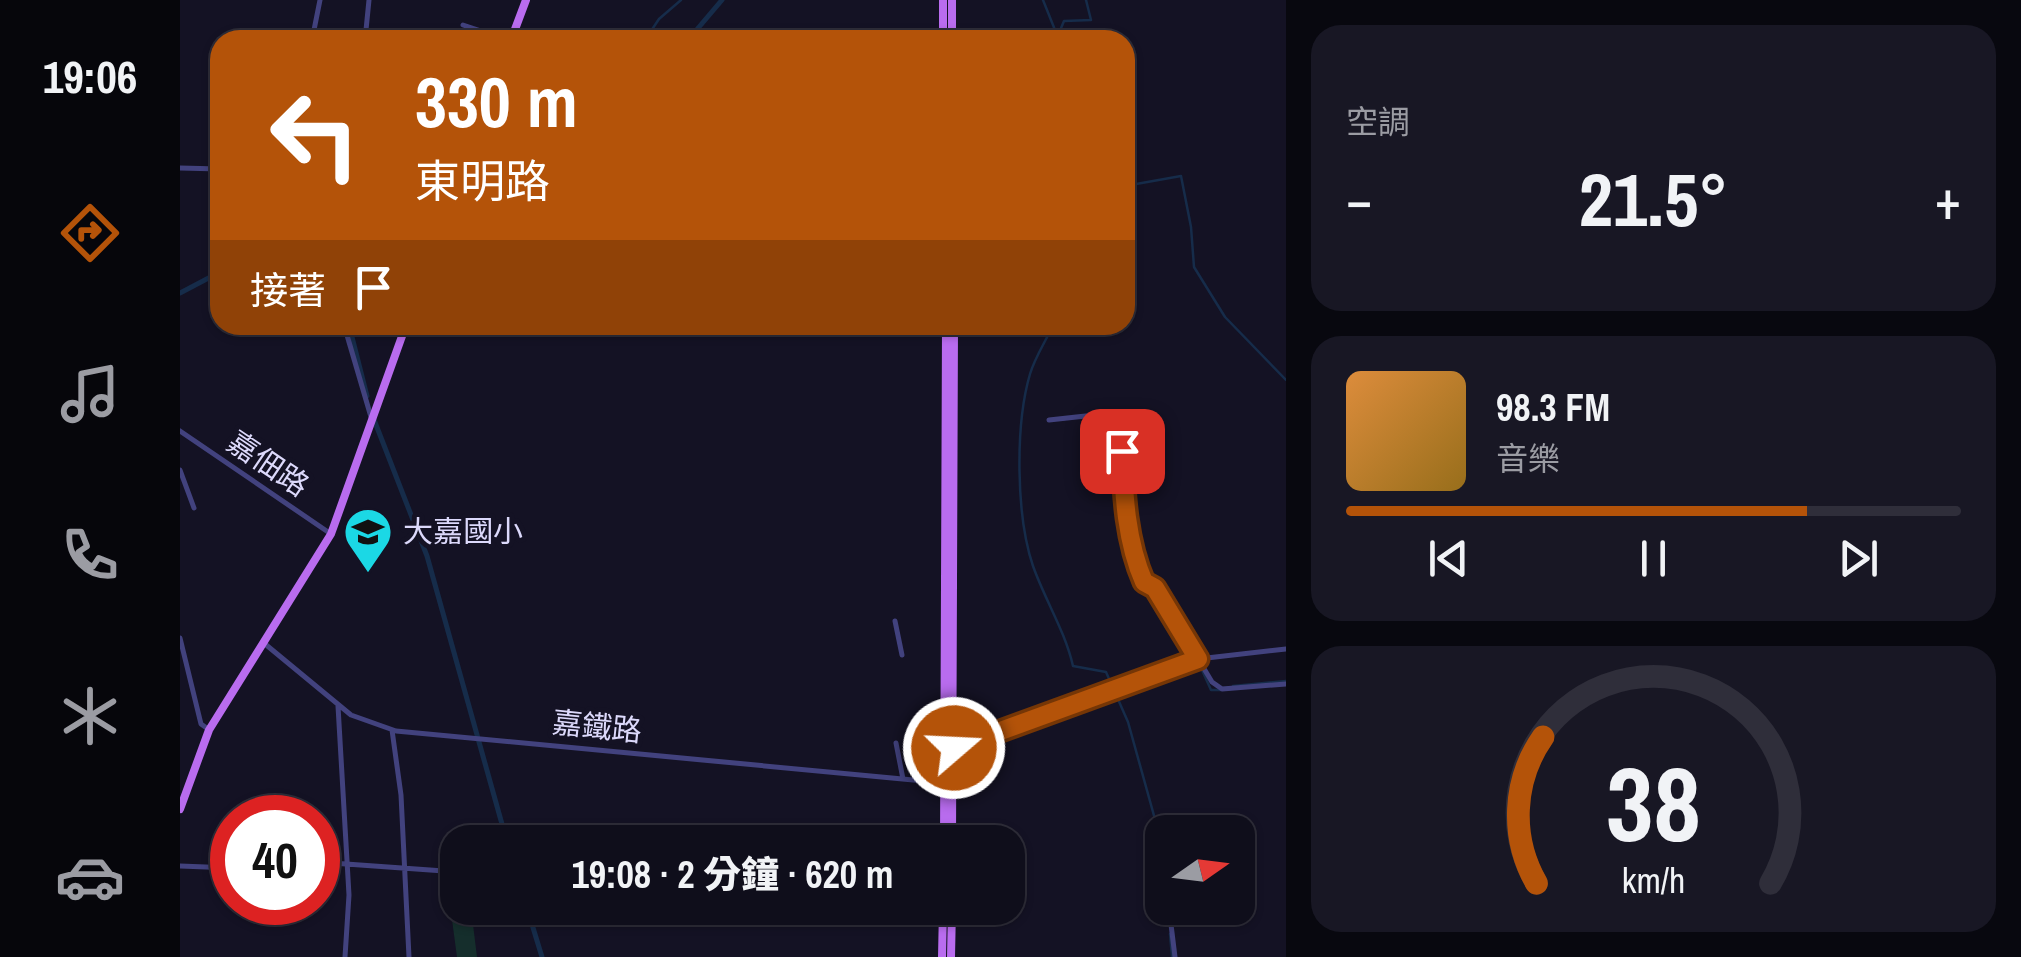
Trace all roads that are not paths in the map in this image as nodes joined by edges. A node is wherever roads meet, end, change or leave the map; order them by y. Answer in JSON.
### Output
{"nodes":[{"id":1,"x":320,"y":0,"type":"edge"},
{"id":2,"x":369,"y":0,"type":"edge"},
{"id":3,"x":526,"y":0,"type":"edge"},
{"id":4,"x":943,"y":0,"type":"edge"},
{"id":5,"x":952,"y":0,"type":"edge"},
{"id":6,"x":463,"y":25,"type":"dead end"},
{"id":7,"x":314,"y":30,"type":"edge"},
{"id":8,"x":366,"y":30,"type":"edge"},
{"id":9,"x":479,"y":30,"type":"edge"},
{"id":10,"x":514,"y":30,"type":"edge"},
{"id":11,"x":943,"y":30,"type":"edge"},
{"id":12,"x":952,"y":30,"type":"edge"},
{"id":13,"x":180,"y":168,"type":"edge"},
{"id":14,"x":210,"y":169,"type":"edge"},
{"id":15,"x":347,"y":335,"type":"edge"},
{"id":16,"x":403,"y":335,"type":"edge"},
{"id":17,"x":950,"y":335,"type":"edge"},
{"id":18,"x":375,"y":414,"type":"junction"},
{"id":19,"x":1049,"y":420,"type":"dead end"},
{"id":20,"x":180,"y":431,"type":"edge"},
{"id":21,"x":180,"y":470,"type":"edge"},
{"id":22,"x":194,"y":508,"type":"dead end"},
{"id":23,"x":331,"y":534,"type":"junction"},
{"id":24,"x":896,"y":621,"type":"dead end"},
{"id":25,"x":180,"y":638,"type":"edge"},
{"id":26,"x":265,"y":644,"type":"junction"},
{"id":27,"x":1286,"y":649,"type":"edge"},
{"id":28,"x":902,"y":654,"type":"dead end"},
{"id":29,"x":1198,"y":659,"type":"junction"},
{"id":30,"x":1286,"y":684,"type":"edge"},
{"id":31,"x":338,"y":706,"type":"junction"},
{"id":32,"x":209,"y":730,"type":"junction"},
{"id":33,"x":392,"y":730,"type":"junction"},
{"id":34,"x":896,"y":743,"type":"dead end"},
{"id":35,"x":950,"y":748,"type":"junction"},
{"id":36,"x":904,"y":778,"type":"junction"},
{"id":37,"x":949,"y":784,"type":"junction"},
{"id":38,"x":180,"y":810,"type":"edge"},
{"id":39,"x":945,"y":825,"type":"edge"},
{"id":40,"x":951,"y":825,"type":"edge"},
{"id":41,"x":340,"y":863,"type":"edge"},
{"id":42,"x":346,"y":863,"type":"junction"},
{"id":43,"x":180,"y":866,"type":"edge"},
{"id":44,"x":210,"y":867,"type":"edge"},
{"id":45,"x":405,"y":869,"type":"junction"},
{"id":46,"x":440,"y":871,"type":"edge"},
{"id":47,"x":943,"y":925,"type":"edge"},
{"id":48,"x":952,"y":925,"type":"edge"},
{"id":49,"x":1171,"y":925,"type":"edge"},
{"id":50,"x":344,"y":957,"type":"edge"},
{"id":51,"x":409,"y":957,"type":"edge"},
{"id":52,"x":942,"y":957,"type":"edge"},
{"id":53,"x":952,"y":957,"type":"edge"},
{"id":54,"x":1175,"y":957,"type":"edge"}],
"edges":[{"from":1,"to":7,"type":"street"},
{"from":2,"to":8,"type":"street"},
{"from":3,"to":10,"type":"main road"},
{"from":4,"to":11,"type":"main road"},
{"from":5,"to":12,"type":"main road"},
{"from":6,"to":9,"type":"street"},
{"from":13,"to":14,"type":"street"},
{"from":15,"to":18,"type":"street"},
{"from":16,"to":18,"type":"main road"},
{"from":17,"to":35,"type":"main road"},
{"from":18,"to":23,"type":"main road"},
{"from":19,"to":29,"type":"street"},
{"from":20,"to":23,"type":"street","name":"嘉佃路"},
{"from":21,"to":22,"type":"street"},
{"from":23,"to":26,"type":"main road"},
{"from":24,"to":28,"type":"street"},
{"from":25,"to":32,"type":"street"},
{"from":26,"to":31,"type":"street","name":"嘉鐵路"},
{"from":26,"to":32,"type":"main road"},
{"from":27,"to":29,"type":"street"},
{"from":29,"to":30,"type":"street"},
{"from":29,"to":35,"type":"street"},
{"from":31,"to":33,"type":"street","name":"嘉鐵路"},
{"from":31,"to":42,"type":"street"},
{"from":32,"to":38,"type":"main road"},
{"from":33,"to":36,"type":"street","name":"嘉鐵路"},
{"from":33,"to":45,"type":"street"},
{"from":34,"to":36,"type":"street"},
{"from":35,"to":37,"type":"main road"},
{"from":36,"to":37,"type":"street","name":"嘉鐵路"},
{"from":37,"to":39,"type":"main road"},
{"from":37,"to":40,"type":"main road"},
{"from":41,"to":42,"type":"street"},
{"from":42,"to":45,"type":"street"},
{"from":42,"to":50,"type":"street"},
{"from":43,"to":44,"type":"street"},
{"from":45,"to":46,"type":"street"},
{"from":45,"to":51,"type":"street"},
{"from":47,"to":52,"type":"main road"},
{"from":48,"to":53,"type":"main road"},
{"from":49,"to":54,"type":"street"}]}
